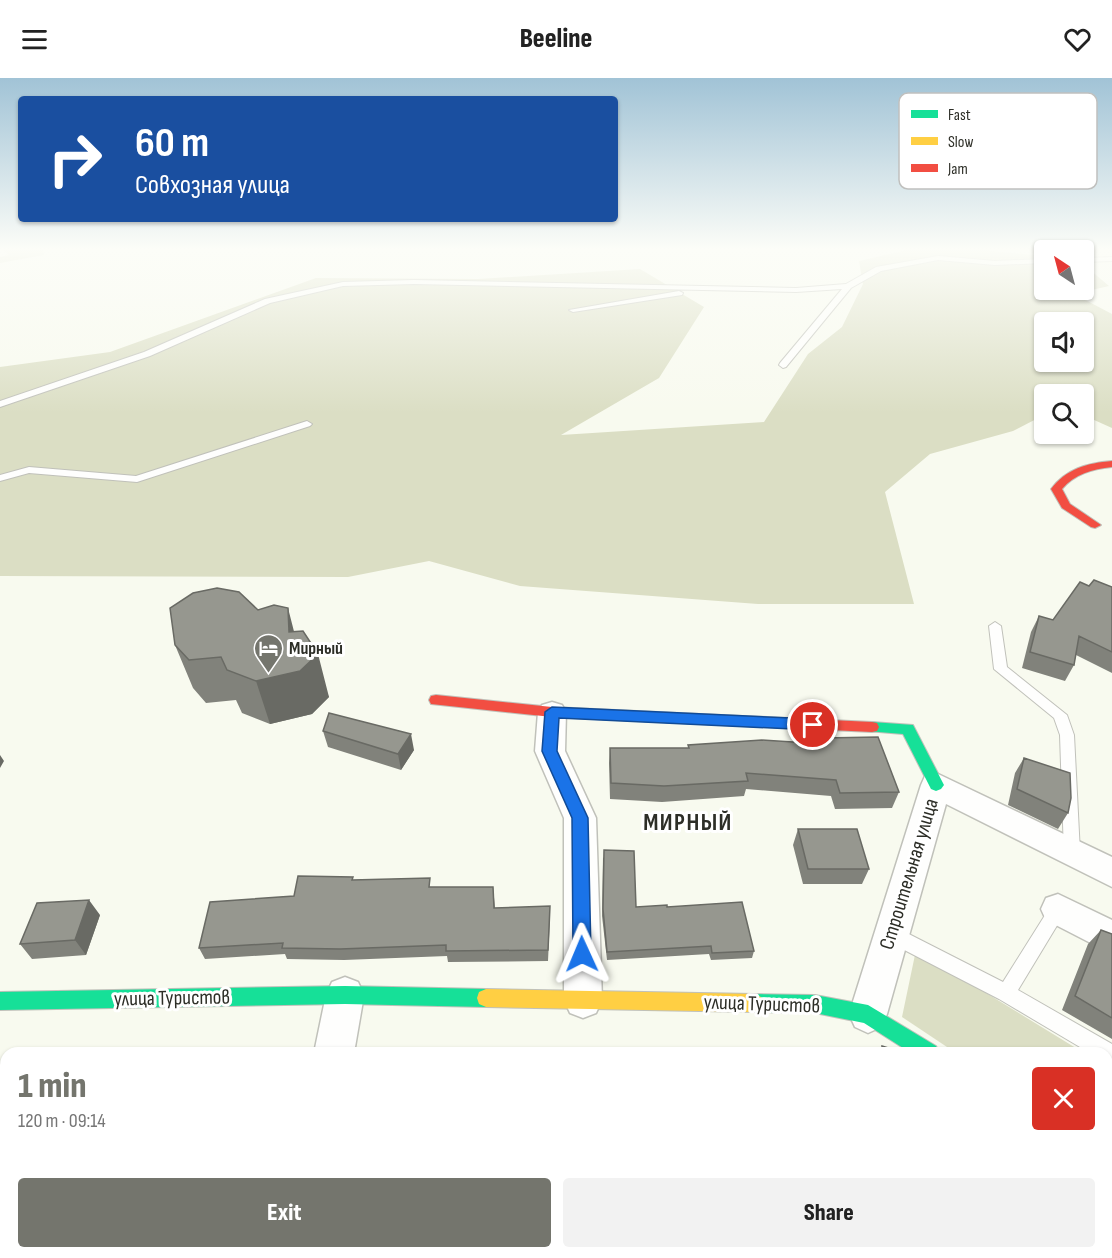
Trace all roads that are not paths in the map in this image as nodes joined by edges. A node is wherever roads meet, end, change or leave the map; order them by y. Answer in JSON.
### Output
{"nodes":[{"id":1,"x":261,"y":303,"type":"edge"},
{"id":2,"x":615,"y":303,"type":"edge"},
{"id":3,"x":834,"y":303,"type":"edge"},
{"id":4,"x":573,"y":310,"type":"dead end"},
{"id":5,"x":783,"y":365,"type":"dead end"},
{"id":6,"x":0,"y":404,"type":"edge"},
{"id":7,"x":307,"y":424,"type":"dead end"},
{"id":8,"x":1112,"y":464,"type":"edge"},
{"id":9,"x":0,"y":478,"type":"edge"},
{"id":10,"x":1095,"y":525,"type":"dead end"},
{"id":11,"x":995,"y":626,"type":"dead end"},
{"id":12,"x":436,"y":700,"type":"dead end"},
{"id":13,"x":552,"y":712,"type":"junction"},
{"id":14,"x":936,"y":785,"type":"junction"},
{"id":15,"x":1072,"y":853,"type":"junction"},
{"id":16,"x":1112,"y":873,"type":"edge"},
{"id":17,"x":1058,"y":909,"type":"joint"},
{"id":18,"x":891,"y":934,"type":"junction"},
{"id":19,"x":1112,"y":938,"type":"edge"},
{"id":20,"x":1006,"y":993,"type":"junction"},
{"id":21,"x":345,"y":995,"type":"junction"},
{"id":22,"x":583,"y":1000,"type":"junction"},
{"id":23,"x":0,"y":1001,"type":"edge"},
{"id":24,"x":868,"y":1014,"type":"junction"},
{"id":25,"x":335,"y":1047,"type":"edge"},
{"id":26,"x":920,"y":1047,"type":"edge"},
{"id":27,"x":1098,"y":1047,"type":"edge"}],
"edges":[{"from":1,"to":6,"type":"lane"},
{"from":2,"to":4,"type":"lane"},
{"from":3,"to":5,"type":"lane"},
{"from":7,"to":9,"type":"lane"},
{"from":8,"to":10,"type":"street"},
{"from":11,"to":15,"type":"lane"},
{"from":12,"to":13,"type":"street"},
{"from":13,"to":14,"type":"street"},
{"from":13,"to":22,"type":"street"},
{"from":14,"to":15,"type":"street","name":"Строительная улица"},
{"from":14,"to":18,"type":"street","name":"Строительная улица"},
{"from":15,"to":16,"type":"street","name":"Строительная улица"},
{"from":17,"to":19,"type":"street"},
{"from":17,"to":20,"type":"lane"},
{"from":18,"to":20,"type":"lane"},
{"from":18,"to":24,"type":"street","name":"Строительная улица"},
{"from":20,"to":27,"type":"lane"},
{"from":21,"to":22,"type":"street","name":"улица Туристов"},
{"from":21,"to":23,"type":"street","name":"улица Туристов"},
{"from":21,"to":25,"type":"street"},
{"from":22,"to":24,"type":"street","name":"улица Туристов"},
{"from":24,"to":26,"type":"street","name":"улица Туристов"}]}
